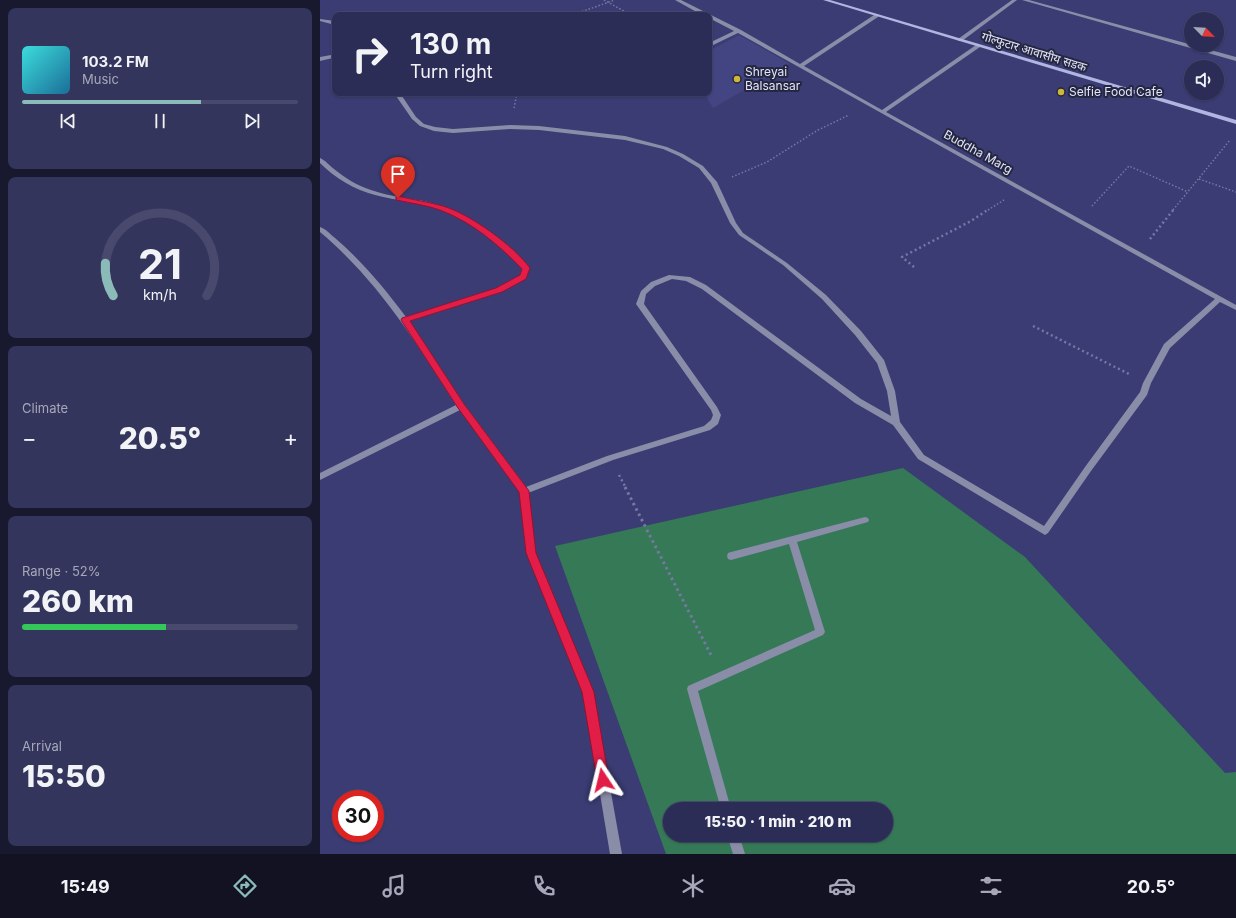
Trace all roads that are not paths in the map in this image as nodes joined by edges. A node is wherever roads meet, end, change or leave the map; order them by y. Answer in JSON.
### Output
{"nodes":[{"id":1,"x":677,"y":0,"type":"edge"},
{"id":2,"x":826,"y":0,"type":"edge"},
{"id":3,"x":1015,"y":0,"type":"edge"},
{"id":4,"x":1024,"y":0,"type":"edge"},
{"id":5,"x":700,"y":12,"type":"edge"},
{"id":6,"x":876,"y":16,"type":"junction"},
{"id":7,"x":712,"y":18,"type":"edge"},
{"id":8,"x":320,"y":20,"type":"edge"},
{"id":9,"x":332,"y":23,"type":"edge"},
{"id":10,"x":738,"y":31,"type":"junction"},
{"id":11,"x":960,"y":40,"type":"junction"},
{"id":12,"x":712,"y":44,"type":"edge"},
{"id":13,"x":978,"y":46,"type":"junction"},
{"id":14,"x":331,"y":57,"type":"dead end"},
{"id":15,"x":1236,"y":59,"type":"edge"},
{"id":16,"x":320,"y":60,"type":"edge"},
{"id":17,"x":800,"y":66,"type":"junction"},
{"id":18,"x":401,"y":96,"type":"edge"},
{"id":19,"x":882,"y":112,"type":"junction"},
{"id":20,"x":1236,"y":122,"type":"edge"},
{"id":21,"x":320,"y":160,"type":"edge"},
{"id":22,"x":320,"y":229,"type":"edge"},
{"id":23,"x":1219,"y":299,"type":"junction"},
{"id":24,"x":1236,"y":308,"type":"edge"},
{"id":25,"x":405,"y":320,"type":"junction"},
{"id":26,"x":461,"y":406,"type":"junction"},
{"id":27,"x":896,"y":423,"type":"junction"},
{"id":28,"x":320,"y":477,"type":"edge"},
{"id":29,"x":524,"y":491,"type":"junction"},
{"id":30,"x":865,"y":520,"type":"dead end"},
{"id":31,"x":792,"y":540,"type":"junction"},
{"id":32,"x":731,"y":556,"type":"dead end"},
{"id":33,"x":724,"y":802,"type":"edge"},
{"id":34,"x":735,"y":842,"type":"edge"},
{"id":35,"x":616,"y":854,"type":"edge"},
{"id":36,"x":738,"y":854,"type":"edge"}],
"edges":[{"from":1,"to":5,"type":"street","name":"Buddha Marg"},
{"from":2,"to":6,"type":"main road","name":"गोल्फुटार आवासीय सडक"},
{"from":3,"to":11,"type":"street"},
{"from":4,"to":15,"type":"street"},
{"from":6,"to":11,"type":"main road","name":"गोल्फुटार आवासीय सडक"},
{"from":6,"to":17,"type":"street"},
{"from":7,"to":10,"type":"street","name":"Buddha Marg"},
{"from":8,"to":9,"type":"street"},
{"from":10,"to":12,"type":"street"},
{"from":10,"to":17,"type":"street","name":"Buddha Marg"},
{"from":11,"to":13,"type":"main road","name":"गोल्फुटार आवासीय सडक"},
{"from":13,"to":19,"type":"street"},
{"from":13,"to":20,"type":"main road","name":"गोल्फुटार आवासीय सडक"},
{"from":14,"to":16,"type":"street"},
{"from":17,"to":19,"type":"street","name":"Buddha Marg"},
{"from":18,"to":27,"type":"street"},
{"from":19,"to":23,"type":"street","name":"Buddha Marg"},
{"from":21,"to":25,"type":"street"},
{"from":22,"to":25,"type":"street"},
{"from":23,"to":24,"type":"street","name":"Buddha Marg"},
{"from":23,"to":27,"type":"street"},
{"from":25,"to":26,"type":"street"},
{"from":26,"to":28,"type":"street"},
{"from":26,"to":29,"type":"street"},
{"from":27,"to":29,"type":"street"},
{"from":29,"to":35,"type":"street"},
{"from":30,"to":31,"type":"street"},
{"from":31,"to":32,"type":"street"},
{"from":31,"to":33,"type":"street"},
{"from":34,"to":36,"type":"street"}]}
